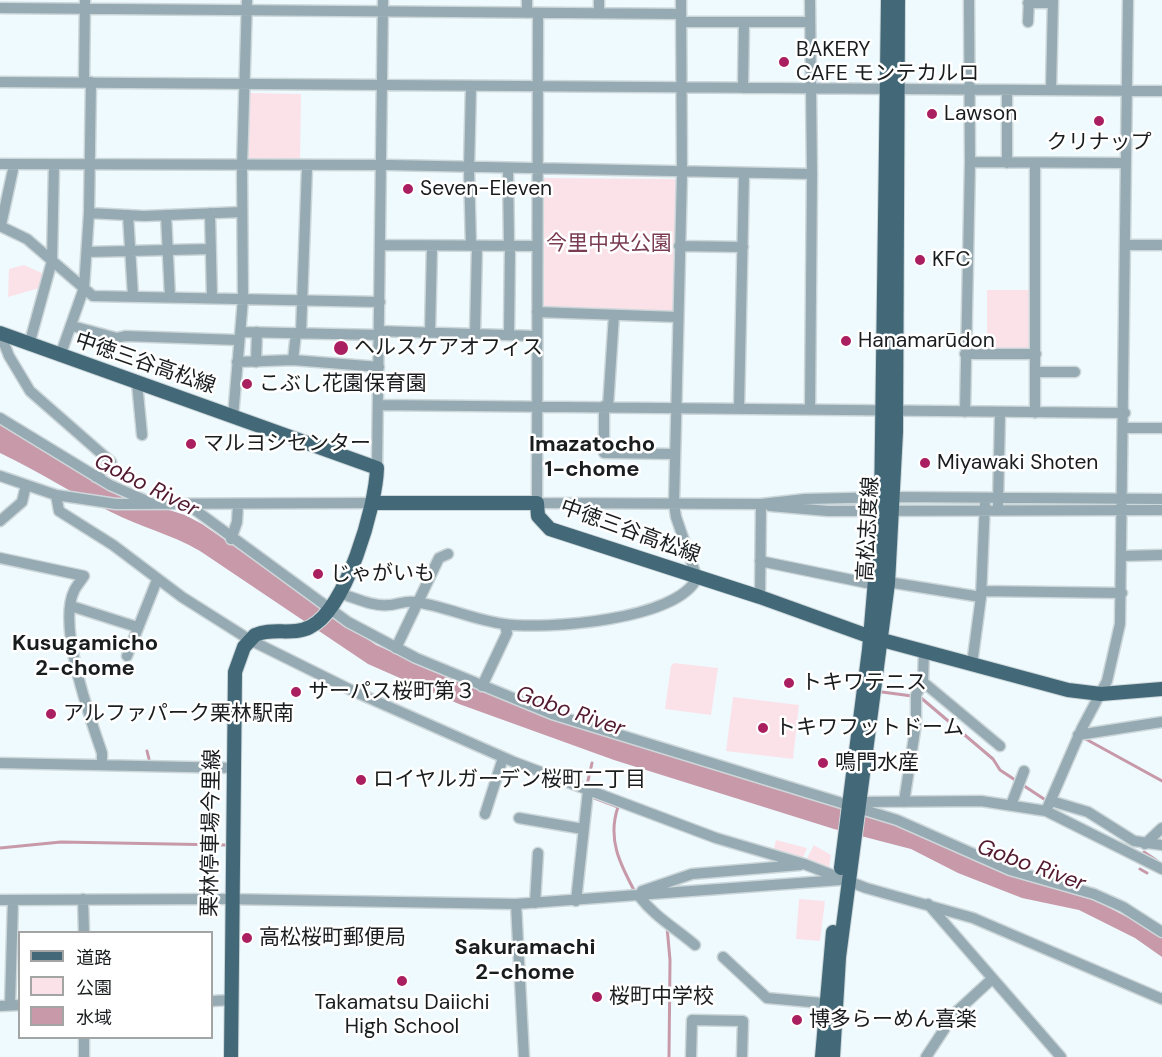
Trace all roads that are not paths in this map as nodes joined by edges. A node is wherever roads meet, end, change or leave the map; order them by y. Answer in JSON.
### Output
{"nodes":[{"id":1,"x":527,"y":0,"type":"edge"},
{"id":2,"x":599,"y":0,"type":"edge"},
{"id":3,"x":681,"y":0,"type":"edge"},
{"id":4,"x":810,"y":0,"type":"edge"},
{"id":5,"x":888,"y":0,"type":"edge"},
{"id":6,"x":898,"y":0,"type":"edge"},
{"id":7,"x":969,"y":0,"type":"edge"},
{"id":8,"x":1128,"y":0,"type":"edge"},
{"id":9,"x":1029,"y":2,"type":"edge"},
{"id":10,"x":1053,"y":2,"type":"edge"},
{"id":11,"x":17,"y":4,"type":"edge"},
{"id":12,"x":85,"y":4,"type":"edge"},
{"id":13,"x":160,"y":4,"type":"edge"},
{"id":14,"x":247,"y":4,"type":"edge"},
{"id":15,"x":339,"y":5,"type":"edge"},
{"id":16,"x":383,"y":5,"type":"edge"},
{"id":17,"x":0,"y":8,"type":"edge"},
{"id":18,"x":532,"y":14,"type":"junction"},
{"id":19,"x":599,"y":14,"type":"junction"},
{"id":20,"x":681,"y":18,"type":"junction"},
{"id":21,"x":744,"y":22,"type":"junction"},
{"id":22,"x":810,"y":22,"type":"junction"},
{"id":23,"x":1028,"y":22,"type":"dead end"},
{"id":24,"x":0,"y":82,"type":"edge"},
{"id":25,"x":88,"y":82,"type":"junction"},
{"id":26,"x":244,"y":84,"type":"junction"},
{"id":27,"x":383,"y":85,"type":"junction"},
{"id":28,"x":471,"y":86,"type":"junction"},
{"id":29,"x":538,"y":87,"type":"junction"},
{"id":30,"x":681,"y":88,"type":"junction"},
{"id":31,"x":743,"y":88,"type":"junction"},
{"id":32,"x":810,"y":89,"type":"junction"},
{"id":33,"x":892,"y":89,"type":"junction"},
{"id":34,"x":970,"y":89,"type":"junction"},
{"id":35,"x":1007,"y":90,"type":"junction"},
{"id":36,"x":1051,"y":90,"type":"junction"},
{"id":37,"x":1128,"y":90,"type":"junction"},
{"id":38,"x":1162,"y":91,"type":"edge"},
{"id":39,"x":970,"y":162,"type":"junction"},
{"id":40,"x":1007,"y":163,"type":"junction"},
{"id":41,"x":1035,"y":163,"type":"junction"},
{"id":42,"x":1126,"y":163,"type":"junction"},
{"id":43,"x":0,"y":164,"type":"edge"},
{"id":44,"x":14,"y":165,"type":"junction"},
{"id":45,"x":54,"y":165,"type":"junction"},
{"id":46,"x":88,"y":165,"type":"junction"},
{"id":47,"x":381,"y":165,"type":"junction"},
{"id":48,"x":242,"y":166,"type":"junction"},
{"id":49,"x":307,"y":166,"type":"junction"},
{"id":50,"x":469,"y":169,"type":"junction"},
{"id":51,"x":508,"y":169,"type":"junction"},
{"id":52,"x":537,"y":170,"type":"junction"},
{"id":53,"x":682,"y":172,"type":"junction"},
{"id":54,"x":744,"y":174,"type":"junction"},
{"id":55,"x":812,"y":174,"type":"junction"},
{"id":56,"x":242,"y":212,"type":"junction"},
{"id":57,"x":89,"y":213,"type":"junction"},
{"id":58,"x":210,"y":213,"type":"junction"},
{"id":59,"x":128,"y":215,"type":"junction"},
{"id":60,"x":166,"y":215,"type":"junction"},
{"id":61,"x":1,"y":226,"type":"edge"},
{"id":62,"x":380,"y":245,"type":"junction"},
{"id":63,"x":1126,"y":245,"type":"junction"},
{"id":64,"x":1162,"y":245,"type":"edge"},
{"id":65,"x":432,"y":246,"type":"junction"},
{"id":66,"x":474,"y":246,"type":"junction"},
{"id":67,"x":510,"y":246,"type":"junction"},
{"id":68,"x":537,"y":246,"type":"junction"},
{"id":69,"x":679,"y":246,"type":"junction"},
{"id":70,"x":743,"y":247,"type":"junction"},
{"id":71,"x":210,"y":249,"type":"junction"},
{"id":72,"x":168,"y":250,"type":"junction"},
{"id":73,"x":132,"y":251,"type":"junction"},
{"id":74,"x":87,"y":252,"type":"junction"},
{"id":75,"x":52,"y":261,"type":"junction"},
{"id":76,"x":84,"y":288,"type":"junction"},
{"id":77,"x":133,"y":297,"type":"junction"},
{"id":78,"x":170,"y":297,"type":"junction"},
{"id":79,"x":212,"y":298,"type":"junction"},
{"id":80,"x":243,"y":299,"type":"junction"},
{"id":81,"x":302,"y":300,"type":"junction"},
{"id":82,"x":380,"y":302,"type":"junction"},
{"id":83,"x":537,"y":312,"type":"junction"},
{"id":84,"x":614,"y":315,"type":"junction"},
{"id":85,"x":677,"y":317,"type":"junction"},
{"id":86,"x":72,"y":326,"type":"junction"},
{"id":87,"x":257,"y":332,"type":"junction"},
{"id":88,"x":0,"y":333,"type":"edge"},
{"id":89,"x":298,"y":333,"type":"junction"},
{"id":90,"x":379,"y":333,"type":"junction"},
{"id":91,"x":430,"y":333,"type":"junction"},
{"id":92,"x":475,"y":334,"type":"junction"},
{"id":93,"x":239,"y":336,"type":"junction"},
{"id":94,"x":509,"y":336,"type":"junction"},
{"id":95,"x":537,"y":336,"type":"junction"},
{"id":96,"x":29,"y":345,"type":"junction"},
{"id":97,"x":965,"y":354,"type":"junction"},
{"id":98,"x":1036,"y":354,"type":"junction"},
{"id":99,"x":60,"y":356,"type":"junction"},
{"id":100,"x":292,"y":360,"type":"junction"},
{"id":101,"x":237,"y":362,"type":"junction"},
{"id":102,"x":256,"y":362,"type":"junction"},
{"id":103,"x":379,"y":367,"type":"junction"},
{"id":104,"x":1036,"y":372,"type":"junction"},
{"id":105,"x":1075,"y":372,"type":"dead end"},
{"id":106,"x":137,"y":383,"type":"junction"},
{"id":107,"x":378,"y":405,"type":"junction"},
{"id":108,"x":536,"y":407,"type":"junction"},
{"id":109,"x":606,"y":407,"type":"junction"},
{"id":110,"x":675,"y":408,"type":"junction"},
{"id":111,"x":740,"y":409,"type":"junction"},
{"id":112,"x":810,"y":410,"type":"junction"},
{"id":113,"x":890,"y":411,"type":"junction"},
{"id":114,"x":965,"y":412,"type":"junction"},
{"id":115,"x":1000,"y":413,"type":"junction"},
{"id":116,"x":1035,"y":413,"type":"junction"},
{"id":117,"x":1125,"y":413,"type":"junction"},
{"id":118,"x":233,"y":417,"type":"junction"},
{"id":119,"x":0,"y":418,"type":"edge"},
{"id":120,"x":1124,"y":428,"type":"junction"},
{"id":121,"x":1162,"y":428,"type":"edge"},
{"id":122,"x":142,"y":435,"type":"dead end"},
{"id":123,"x":675,"y":454,"type":"junction"},
{"id":124,"x":377,"y":468,"type":"junction"},
{"id":125,"x":0,"y":476,"type":"edge"},
{"id":126,"x":96,"y":477,"type":"junction"},
{"id":127,"x":26,"y":485,"type":"junction"},
{"id":128,"x":56,"y":495,"type":"junction"},
{"id":129,"x":1162,"y":499,"type":"edge"},
{"id":130,"x":374,"y":503,"type":"junction"},
{"id":131,"x":887,"y":503,"type":"junction"},
{"id":132,"x":155,"y":504,"type":"junction"},
{"id":133,"x":187,"y":504,"type":"junction"},
{"id":134,"x":237,"y":504,"type":"junction"},
{"id":135,"x":537,"y":504,"type":"junction"},
{"id":136,"x":674,"y":504,"type":"junction"},
{"id":137,"x":761,"y":504,"type":"junction"},
{"id":138,"x":985,"y":504,"type":"junction"},
{"id":139,"x":998,"y":504,"type":"junction"},
{"id":140,"x":1122,"y":504,"type":"junction"},
{"id":141,"x":1162,"y":510,"type":"edge"},
{"id":142,"x":0,"y":521,"type":"edge"},
{"id":143,"x":231,"y":539,"type":"junction"},
{"id":144,"x":448,"y":554,"type":"dead end"},
{"id":145,"x":1162,"y":555,"type":"edge"},
{"id":146,"x":1121,"y":556,"type":"junction"},
{"id":147,"x":0,"y":558,"type":"edge"},
{"id":148,"x":760,"y":561,"type":"junction"},
{"id":149,"x":698,"y":578,"type":"junction"},
{"id":150,"x":157,"y":580,"type":"junction"},
{"id":151,"x":882,"y":583,"type":"junction"},
{"id":152,"x":339,"y":593,"type":"junction"},
{"id":153,"x":1122,"y":593,"type":"junction"},
{"id":154,"x":981,"y":594,"type":"junction"},
{"id":155,"x":759,"y":597,"type":"junction"},
{"id":156,"x":417,"y":602,"type":"junction"},
{"id":157,"x":70,"y":606,"type":"junction"},
{"id":158,"x":329,"y":611,"type":"junction"},
{"id":159,"x":505,"y":625,"type":"junction"},
{"id":160,"x":137,"y":627,"type":"junction"},
{"id":161,"x":876,"y":639,"type":"junction"},
{"id":162,"x":249,"y":640,"type":"junction"},
{"id":163,"x":396,"y":648,"type":"junction"},
{"id":164,"x":924,"y":651,"type":"junction"},
{"id":165,"x":127,"y":656,"type":"dead end"},
{"id":166,"x":972,"y":664,"type":"junction"},
{"id":167,"x":923,"y":682,"type":"junction"},
{"id":168,"x":482,"y":686,"type":"junction"},
{"id":169,"x":1161,"y":691,"type":"edge"},
{"id":170,"x":1101,"y":694,"type":"junction"},
{"id":171,"x":1162,"y":722,"type":"edge"},
{"id":172,"x":1078,"y":735,"type":"junction"},
{"id":173,"x":1000,"y":746,"type":"dead end"},
{"id":174,"x":503,"y":758,"type":"junction"},
{"id":175,"x":0,"y":763,"type":"edge"},
{"id":176,"x":102,"y":765,"type":"junction"},
{"id":177,"x":235,"y":768,"type":"junction"},
{"id":178,"x":1024,"y":771,"type":"dead end"},
{"id":179,"x":588,"y":791,"type":"junction"},
{"id":180,"x":904,"y":802,"type":"junction"},
{"id":181,"x":1011,"y":805,"type":"junction"},
{"id":182,"x":1048,"y":806,"type":"junction"},
{"id":183,"x":854,"y":808,"type":"junction"},
{"id":184,"x":485,"y":814,"type":"dead end"},
{"id":185,"x":519,"y":818,"type":"dead end"},
{"id":186,"x":1162,"y":828,"type":"edge"},
{"id":187,"x":583,"y":829,"type":"junction"},
{"id":188,"x":1129,"y":837,"type":"junction"},
{"id":189,"x":1145,"y":844,"type":"junction"},
{"id":190,"x":1162,"y":845,"type":"edge"},
{"id":191,"x":1118,"y":848,"type":"junction"},
{"id":192,"x":538,"y":853,"type":"dead end"},
{"id":193,"x":804,"y":864,"type":"junction"},
{"id":194,"x":1162,"y":869,"type":"edge"},
{"id":195,"x":844,"y":881,"type":"junction"},
{"id":196,"x":639,"y":896,"type":"junction"},
{"id":197,"x":83,"y":899,"type":"junction"},
{"id":198,"x":0,"y":900,"type":"edge"},
{"id":199,"x":13,"y":900,"type":"junction"},
{"id":200,"x":230,"y":900,"type":"junction"},
{"id":201,"x":576,"y":901,"type":"junction"},
{"id":202,"x":535,"y":903,"type":"junction"},
{"id":203,"x":516,"y":904,"type":"junction"},
{"id":204,"x":928,"y":904,"type":"junction"},
{"id":205,"x":84,"y":931,"type":"edge"},
{"id":206,"x":1162,"y":932,"type":"edge"},
{"id":207,"x":695,"y":945,"type":"dead end"},
{"id":208,"x":723,"y":957,"type":"dead end"},
{"id":209,"x":992,"y":979,"type":"junction"},
{"id":210,"x":1162,"y":999,"type":"edge"},
{"id":211,"x":231,"y":1000,"type":"junction"},
{"id":212,"x":213,"y":1001,"type":"edge"},
{"id":213,"x":830,"y":1004,"type":"junction"},
{"id":214,"x":10,"y":1005,"type":"edge"},
{"id":215,"x":84,"y":1039,"type":"edge"},
{"id":216,"x":84,"y":1057,"type":"edge"},
{"id":217,"x":231,"y":1057,"type":"edge"},
{"id":218,"x":524,"y":1057,"type":"edge"},
{"id":219,"x":691,"y":1057,"type":"edge"},
{"id":220,"x":742,"y":1057,"type":"edge"},
{"id":221,"x":822,"y":1057,"type":"edge"},
{"id":222,"x":833,"y":1057,"type":"edge"},
{"id":223,"x":926,"y":1057,"type":"edge"},
{"id":224,"x":1061,"y":1057,"type":"edge"}],
"edges":[{"from":1,"to":18,"type":"street"},
{"from":2,"to":19,"type":"street"},
{"from":3,"to":20,"type":"street"},
{"from":4,"to":22,"type":"street"},
{"from":5,"to":33,"type":"main road","name":"高松志度線"},
{"from":6,"to":33,"type":"main road","name":"高松志度線"},
{"from":7,"to":34,"type":"street"},
{"from":8,"to":37,"type":"street"},
{"from":9,"to":10,"type":"street"},
{"from":9,"to":23,"type":"street"},
{"from":10,"to":36,"type":"street"},
{"from":11,"to":12,"type":"street"},
{"from":11,"to":17,"type":"street"},
{"from":12,"to":13,"type":"street"},
{"from":12,"to":25,"type":"street"},
{"from":13,"to":14,"type":"street"},
{"from":14,"to":15,"type":"street"},
{"from":14,"to":26,"type":"street"},
{"from":15,"to":16,"type":"street"},
{"from":16,"to":18,"type":"street"},
{"from":16,"to":27,"type":"street"},
{"from":18,"to":19,"type":"street"},
{"from":18,"to":29,"type":"street"},
{"from":19,"to":20,"type":"street"},
{"from":20,"to":21,"type":"street"},
{"from":20,"to":30,"type":"street"},
{"from":21,"to":22,"type":"street"},
{"from":21,"to":31,"type":"street"},
{"from":22,"to":32,"type":"street"},
{"from":24,"to":25,"type":"street"},
{"from":25,"to":26,"type":"street"},
{"from":25,"to":46,"type":"street"},
{"from":26,"to":27,"type":"street"},
{"from":26,"to":48,"type":"street"},
{"from":27,"to":28,"type":"street"},
{"from":27,"to":47,"type":"street"},
{"from":28,"to":29,"type":"street"},
{"from":28,"to":50,"type":"street"},
{"from":29,"to":30,"type":"street"},
{"from":29,"to":52,"type":"street"},
{"from":30,"to":31,"type":"street"},
{"from":30,"to":53,"type":"street"},
{"from":31,"to":32,"type":"street"},
{"from":32,"to":33,"type":"street"},
{"from":32,"to":55,"type":"street"},
{"from":33,"to":34,"type":"street"},
{"from":33,"to":113,"type":"main road","name":"高松志度線"},
{"from":34,"to":35,"type":"street"},
{"from":34,"to":39,"type":"street"},
{"from":35,"to":36,"type":"street"},
{"from":35,"to":40,"type":"street"},
{"from":36,"to":37,"type":"street"},
{"from":37,"to":38,"type":"street"},
{"from":37,"to":42,"type":"street"},
{"from":39,"to":40,"type":"street"},
{"from":39,"to":97,"type":"street"},
{"from":40,"to":41,"type":"street"},
{"from":41,"to":42,"type":"street"},
{"from":41,"to":98,"type":"street"},
{"from":42,"to":63,"type":"street"},
{"from":43,"to":44,"type":"street"},
{"from":44,"to":45,"type":"street"},
{"from":44,"to":61,"type":"street"},
{"from":45,"to":46,"type":"street"},
{"from":45,"to":75,"type":"street"},
{"from":46,"to":48,"type":"street"},
{"from":46,"to":57,"type":"street"},
{"from":47,"to":49,"type":"street"},
{"from":47,"to":50,"type":"street"},
{"from":47,"to":62,"type":"street"},
{"from":48,"to":49,"type":"street"},
{"from":48,"to":56,"type":"street"},
{"from":49,"to":81,"type":"street"},
{"from":50,"to":51,"type":"street"},
{"from":50,"to":66,"type":"street"},
{"from":51,"to":52,"type":"street"},
{"from":51,"to":67,"type":"street"},
{"from":52,"to":53,"type":"street"},
{"from":52,"to":68,"type":"street"},
{"from":53,"to":54,"type":"street"},
{"from":53,"to":69,"type":"street"},
{"from":54,"to":55,"type":"street"},
{"from":54,"to":70,"type":"street"},
{"from":55,"to":112,"type":"street"},
{"from":56,"to":58,"type":"street"},
{"from":56,"to":80,"type":"street"},
{"from":57,"to":59,"type":"street"},
{"from":57,"to":74,"type":"street"},
{"from":58,"to":60,"type":"street"},
{"from":58,"to":71,"type":"street"},
{"from":59,"to":60,"type":"street"},
{"from":59,"to":73,"type":"street"},
{"from":60,"to":72,"type":"street"},
{"from":61,"to":75,"type":"street"},
{"from":62,"to":65,"type":"street"},
{"from":62,"to":82,"type":"street"},
{"from":63,"to":64,"type":"street"},
{"from":63,"to":117,"type":"street"},
{"from":65,"to":66,"type":"street"},
{"from":65,"to":91,"type":"street"},
{"from":66,"to":67,"type":"street"},
{"from":66,"to":92,"type":"street"},
{"from":67,"to":68,"type":"street"},
{"from":67,"to":94,"type":"street"},
{"from":68,"to":83,"type":"street"},
{"from":69,"to":70,"type":"street"},
{"from":69,"to":85,"type":"street"},
{"from":70,"to":111,"type":"street"},
{"from":71,"to":72,"type":"street"},
{"from":71,"to":79,"type":"street"},
{"from":72,"to":73,"type":"street"},
{"from":72,"to":78,"type":"street"},
{"from":73,"to":74,"type":"street"},
{"from":73,"to":77,"type":"street"},
{"from":74,"to":76,"type":"street"},
{"from":75,"to":76,"type":"street"},
{"from":75,"to":96,"type":"street"},
{"from":76,"to":77,"type":"street"},
{"from":76,"to":86,"type":"street"},
{"from":77,"to":78,"type":"street"},
{"from":78,"to":79,"type":"street"},
{"from":79,"to":80,"type":"street"},
{"from":80,"to":81,"type":"street"},
{"from":80,"to":93,"type":"street"},
{"from":81,"to":82,"type":"street"},
{"from":81,"to":89,"type":"street"},
{"from":82,"to":90,"type":"street"},
{"from":83,"to":84,"type":"street"},
{"from":83,"to":95,"type":"street"},
{"from":84,"to":85,"type":"street"},
{"from":84,"to":109,"type":"street"},
{"from":85,"to":110,"type":"street"},
{"from":86,"to":93,"type":"street"},
{"from":86,"to":99,"type":"street"},
{"from":87,"to":89,"type":"street"},
{"from":87,"to":93,"type":"street"},
{"from":87,"to":102,"type":"street"},
{"from":88,"to":96,"type":"main road","name":"中徳三谷高松線"},
{"from":88,"to":126,"type":"street"},
{"from":89,"to":90,"type":"street"},
{"from":89,"to":100,"type":"street"},
{"from":90,"to":91,"type":"street"},
{"from":90,"to":103,"type":"street"},
{"from":91,"to":92,"type":"street"},
{"from":92,"to":94,"type":"street"},
{"from":93,"to":101,"type":"street"},
{"from":94,"to":95,"type":"street"},
{"from":95,"to":108,"type":"street"},
{"from":96,"to":99,"type":"main road","name":"中徳三谷高松線"},
{"from":97,"to":98,"type":"street"},
{"from":97,"to":114,"type":"street"},
{"from":98,"to":104,"type":"street"},
{"from":99,"to":106,"type":"main road","name":"中徳三谷高松線"},
{"from":100,"to":102,"type":"street"},
{"from":100,"to":103,"type":"street"},
{"from":101,"to":102,"type":"street"},
{"from":101,"to":118,"type":"street"},
{"from":103,"to":107,"type":"street"},
{"from":104,"to":105,"type":"street"},
{"from":104,"to":116,"type":"street"},
{"from":106,"to":118,"type":"main road","name":"中徳三谷高松線"},
{"from":106,"to":122,"type":"street"},
{"from":107,"to":108,"type":"street"},
{"from":107,"to":124,"type":"street"},
{"from":108,"to":109,"type":"street"},
{"from":108,"to":135,"type":"street"},
{"from":109,"to":110,"type":"street"},
{"from":109,"to":123,"type":"street"},
{"from":110,"to":111,"type":"street"},
{"from":110,"to":123,"type":"street"},
{"from":111,"to":112,"type":"street"},
{"from":112,"to":113,"type":"street"},
{"from":113,"to":114,"type":"street"},
{"from":113,"to":131,"type":"main road","name":"高松志度線"},
{"from":114,"to":115,"type":"street"},
{"from":115,"to":116,"type":"street"},
{"from":115,"to":139,"type":"street"},
{"from":116,"to":117,"type":"street"},
{"from":117,"to":120,"type":"street"},
{"from":118,"to":124,"type":"main road","name":"中徳三谷高松線"},
{"from":119,"to":126,"type":"street"},
{"from":120,"to":121,"type":"street"},
{"from":120,"to":140,"type":"street"},
{"from":123,"to":136,"type":"street"},
{"from":124,"to":130,"type":"main road"},
{"from":125,"to":127,"type":"street"},
{"from":126,"to":132,"type":"street"},
{"from":127,"to":128,"type":"street"},
{"from":127,"to":142,"type":"street"},
{"from":128,"to":132,"type":"street"},
{"from":128,"to":150,"type":"street"},
{"from":129,"to":140,"type":"street"},
{"from":130,"to":134,"type":"street"},
{"from":130,"to":135,"type":"main road","name":"中徳三谷高松線"},
{"from":130,"to":152,"type":"main road"},
{"from":131,"to":137,"type":"street"},
{"from":131,"to":138,"type":"street"},
{"from":131,"to":151,"type":"main road","name":"高松志度線"},
{"from":132,"to":133,"type":"street"},
{"from":133,"to":134,"type":"street"},
{"from":133,"to":143,"type":"street"},
{"from":134,"to":143,"type":"street"},
{"from":135,"to":136,"type":"street"},
{"from":135,"to":149,"type":"main road","name":"中徳三谷高松線"},
{"from":136,"to":137,"type":"street"},
{"from":136,"to":149,"type":"street"},
{"from":137,"to":148,"type":"street"},
{"from":138,"to":139,"type":"street"},
{"from":138,"to":154,"type":"street"},
{"from":139,"to":140,"type":"street"},
{"from":140,"to":141,"type":"street"},
{"from":140,"to":146,"type":"street"},
{"from":143,"to":158,"type":"street"},
{"from":144,"to":156,"type":"street"},
{"from":145,"to":146,"type":"street"},
{"from":146,"to":153,"type":"street"},
{"from":147,"to":157,"type":"street"},
{"from":148,"to":151,"type":"street"},
{"from":148,"to":155,"type":"street"},
{"from":149,"to":155,"type":"main road","name":"中徳三谷高松線"},
{"from":149,"to":159,"type":"street"},
{"from":150,"to":160,"type":"street"},
{"from":150,"to":162,"type":"street"},
{"from":151,"to":154,"type":"street"},
{"from":151,"to":161,"type":"main road","name":"高松志度線"},
{"from":152,"to":156,"type":"street"},
{"from":152,"to":158,"type":"main road"},
{"from":153,"to":154,"type":"street"},
{"from":153,"to":170,"type":"street"},
{"from":154,"to":166,"type":"street"},
{"from":155,"to":161,"type":"main road","name":"中徳三谷高松線"},
{"from":156,"to":159,"type":"street"},
{"from":156,"to":163,"type":"street"},
{"from":157,"to":160,"type":"street"},
{"from":157,"to":176,"type":"street"},
{"from":158,"to":162,"type":"main road"},
{"from":158,"to":163,"type":"street"},
{"from":159,"to":168,"type":"street"},
{"from":160,"to":165,"type":"street"},
{"from":161,"to":164,"type":"main road","name":"中徳三谷高松線"},
{"from":161,"to":183,"type":"main road","name":"高松志度線"},
{"from":162,"to":174,"type":"street"},
{"from":162,"to":177,"type":"main road","name":"栗林停車場今里線"},
{"from":163,"to":168,"type":"street"},
{"from":164,"to":166,"type":"main road","name":"中徳三谷高松線"},
{"from":164,"to":167,"type":"street"},
{"from":166,"to":170,"type":"main road","name":"中徳三谷高松線"},
{"from":167,"to":173,"type":"street"},
{"from":167,"to":180,"type":"street"},
{"from":168,"to":183,"type":"street"},
{"from":169,"to":170,"type":"main road","name":"中徳三谷高松線"},
{"from":170,"to":172,"type":"street"},
{"from":171,"to":172,"type":"street"},
{"from":172,"to":182,"type":"street"},
{"from":174,"to":179,"type":"street"},
{"from":174,"to":184,"type":"street"},
{"from":175,"to":176,"type":"street"},
{"from":176,"to":177,"type":"street"},
{"from":177,"to":200,"type":"main road","name":"栗林停車場今里線"},
{"from":178,"to":181,"type":"street"},
{"from":179,"to":187,"type":"street"},
{"from":179,"to":193,"type":"street"},
{"from":180,"to":181,"type":"street"},
{"from":180,"to":183,"type":"street"},
{"from":181,"to":182,"type":"street"},
{"from":182,"to":188,"type":"street"},
{"from":182,"to":191,"type":"street"},
{"from":183,"to":195,"type":"main road","name":"高松志度線"},
{"from":183,"to":206,"type":"street"},
{"from":185,"to":187,"type":"street"},
{"from":186,"to":189,"type":"street"},
{"from":187,"to":201,"type":"street"},
{"from":188,"to":189,"type":"street"},
{"from":188,"to":191,"type":"street"},
{"from":189,"to":190,"type":"street"},
{"from":191,"to":194,"type":"street"},
{"from":192,"to":202,"type":"street"},
{"from":193,"to":195,"type":"street"},
{"from":193,"to":196,"type":"street"},
{"from":195,"to":196,"type":"street"},
{"from":195,"to":204,"type":"street"},
{"from":195,"to":213,"type":"main road","name":"高松志度線"},
{"from":196,"to":201,"type":"street"},
{"from":196,"to":207,"type":"street"},
{"from":197,"to":199,"type":"street"},
{"from":197,"to":200,"type":"street"},
{"from":197,"to":205,"type":"street"},
{"from":198,"to":199,"type":"street"},
{"from":199,"to":214,"type":"street"},
{"from":200,"to":203,"type":"street"},
{"from":200,"to":211,"type":"main road","name":"栗林停車場今里線"},
{"from":201,"to":202,"type":"street"},
{"from":202,"to":203,"type":"street"},
{"from":203,"to":218,"type":"street"},
{"from":204,"to":209,"type":"street"},
{"from":204,"to":210,"type":"street"},
{"from":208,"to":213,"type":"street"},
{"from":209,"to":223,"type":"street"},
{"from":209,"to":224,"type":"street"},
{"from":211,"to":212,"type":"street"},
{"from":211,"to":217,"type":"main road","name":"栗林停車場今里線"},
{"from":213,"to":221,"type":"main road","name":"高松志度線"},
{"from":213,"to":222,"type":"main road","name":"高松志度線"},
{"from":215,"to":216,"type":"street"},
{"from":219,"to":220,"type":"street"}]}
